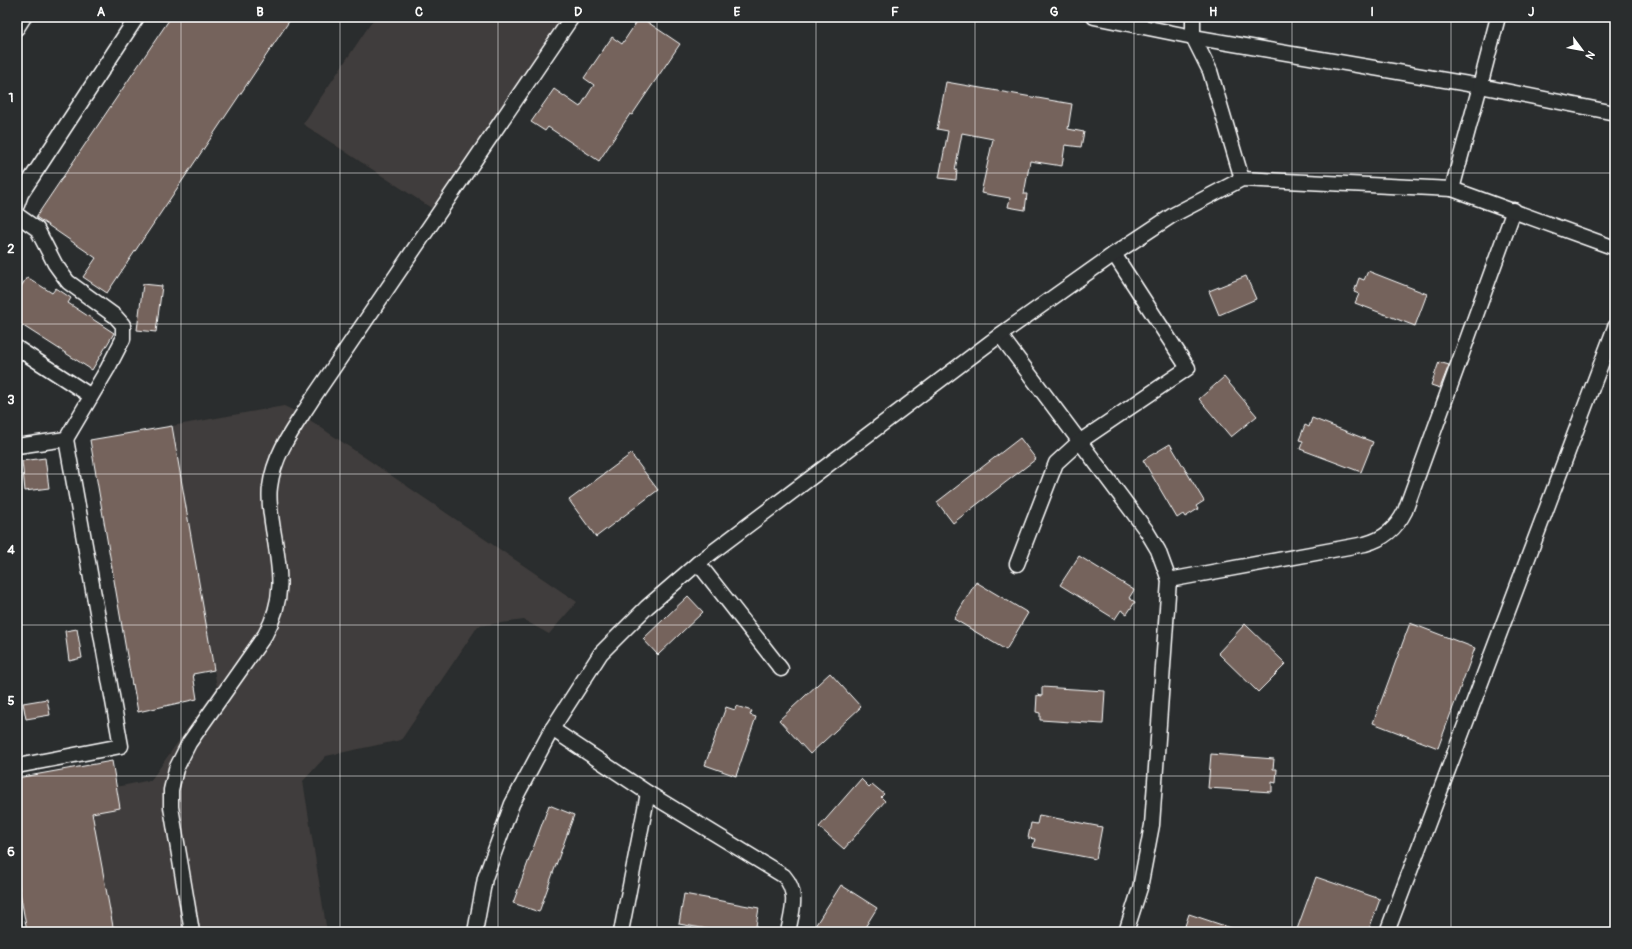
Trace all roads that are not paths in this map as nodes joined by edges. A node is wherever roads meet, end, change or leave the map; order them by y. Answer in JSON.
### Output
{"nodes":[{"id":1,"x":24,"y":17,"type":"edge"},
{"id":2,"x":138,"y":17,"type":"edge"},
{"id":3,"x":572,"y":17,"type":"edge"},
{"id":4,"x":1094,"y":17,"type":"edge"},
{"id":5,"x":1193,"y":17,"type":"edge"},
{"id":6,"x":1498,"y":17,"type":"edge"},
{"id":7,"x":17,"y":28,"type":"edge"},
{"id":8,"x":1193,"y":37,"type":"junction"},
{"id":9,"x":1480,"y":86,"type":"junction"},
{"id":10,"x":1615,"y":113,"type":"edge"},
{"id":11,"x":1242,"y":179,"type":"junction"},
{"id":12,"x":1452,"y":189,"type":"junction"},
{"id":13,"x":17,"y":205,"type":"edge"},
{"id":14,"x":1514,"y":210,"type":"junction"},
{"id":15,"x":17,"y":215,"type":"edge"},
{"id":16,"x":1615,"y":248,"type":"edge"},
{"id":17,"x":1114,"y":254,"type":"junction"},
{"id":18,"x":1615,"y":327,"type":"edge"},
{"id":19,"x":1000,"y":336,"type":"junction"},
{"id":20,"x":17,"y":348,"type":"edge"},
{"id":21,"x":91,"y":396,"type":"junction"},
{"id":22,"x":66,"y":439,"type":"junction"},
{"id":23,"x":1079,"y":442,"type":"junction"},
{"id":24,"x":17,"y":446,"type":"edge"},
{"id":25,"x":698,"y":563,"type":"junction"},
{"id":26,"x":1017,"y":564,"type":"dead end"},
{"id":27,"x":1169,"y":580,"type":"junction"},
{"id":28,"x":781,"y":669,"type":"dead end"},
{"id":29,"x":552,"y":729,"type":"junction"},
{"id":30,"x":17,"y":766,"type":"edge"},
{"id":31,"x":648,"y":793,"type":"junction"},
{"id":32,"x":192,"y":932,"type":"edge"},
{"id":33,"x":475,"y":932,"type":"edge"},
{"id":34,"x":621,"y":932,"type":"edge"},
{"id":35,"x":788,"y":932,"type":"edge"},
{"id":36,"x":1126,"y":932,"type":"edge"},
{"id":37,"x":1387,"y":932,"type":"edge"}],
"edges":[{"from":1,"to":7,"type":"street"},
{"from":2,"to":13,"type":"street"},
{"from":3,"to":32,"type":"street"},
{"from":4,"to":8,"type":"street"},
{"from":5,"to":8,"type":"street"},
{"from":6,"to":9,"type":"street"},
{"from":8,"to":9,"type":"street"},
{"from":8,"to":11,"type":"street"},
{"from":9,"to":10,"type":"street"},
{"from":9,"to":12,"type":"street"},
{"from":11,"to":12,"type":"street"},
{"from":11,"to":17,"type":"street"},
{"from":12,"to":14,"type":"street"},
{"from":14,"to":16,"type":"street"},
{"from":14,"to":27,"type":"street"},
{"from":15,"to":21,"type":"street"},
{"from":17,"to":19,"type":"street"},
{"from":17,"to":23,"type":"street"},
{"from":18,"to":37,"type":"street"},
{"from":19,"to":23,"type":"street"},
{"from":19,"to":25,"type":"street"},
{"from":20,"to":21,"type":"street"},
{"from":21,"to":22,"type":"street"},
{"from":22,"to":24,"type":"street"},
{"from":22,"to":30,"type":"street"},
{"from":23,"to":26,"type":"street"},
{"from":23,"to":27,"type":"street"},
{"from":25,"to":28,"type":"street"},
{"from":25,"to":29,"type":"street"},
{"from":27,"to":36,"type":"street"},
{"from":29,"to":31,"type":"street"},
{"from":29,"to":33,"type":"street"},
{"from":31,"to":34,"type":"street"},
{"from":31,"to":35,"type":"street"}]}
